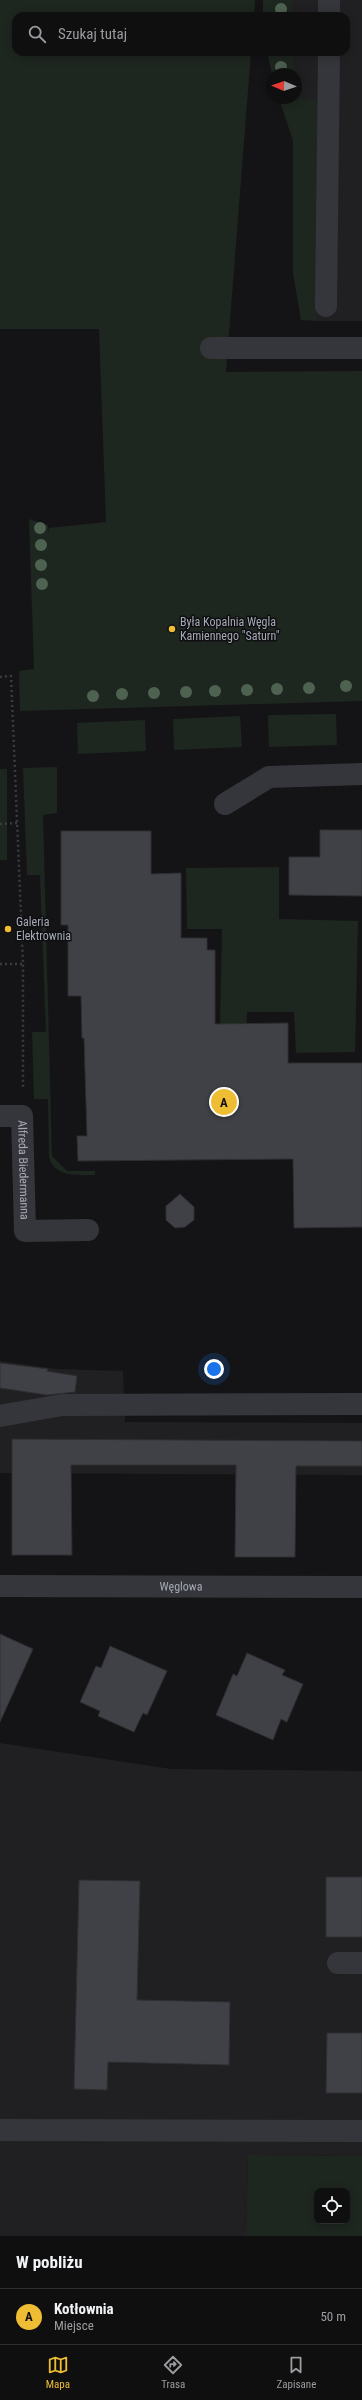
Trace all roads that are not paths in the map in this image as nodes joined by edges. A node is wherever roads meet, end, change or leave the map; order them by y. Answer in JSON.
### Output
{"nodes":[{"id":1,"x":329,"y":0,"type":"edge"},
{"id":2,"x":329,"y":12,"type":"edge"},
{"id":3,"x":329,"y":56,"type":"edge"},
{"id":4,"x":326,"y":306,"type":"dead end"},
{"id":5,"x":212,"y":348,"type":"dead end"},
{"id":6,"x":362,"y":348,"type":"edge"},
{"id":7,"x":362,"y":774,"type":"edge"},
{"id":8,"x":225,"y":804,"type":"dead end"},
{"id":9,"x":0,"y":1116,"type":"edge"},
{"id":10,"x":88,"y":1230,"type":"dead end"},
{"id":11,"x":362,"y":1404,"type":"edge"},
{"id":12,"x":0,"y":1416,"type":"edge"},
{"id":13,"x":0,"y":1586,"type":"edge"},
{"id":14,"x":362,"y":1587,"type":"edge"},
{"id":15,"x":338,"y":1963,"type":"dead end"},
{"id":16,"x":362,"y":1963,"type":"edge"},
{"id":17,"x":0,"y":2130,"type":"edge"},
{"id":18,"x":362,"y":2131,"type":"edge"}],
"edges":[{"from":1,"to":2,"type":"street"},
{"from":3,"to":4,"type":"street"},
{"from":5,"to":6,"type":"street"},
{"from":7,"to":8,"type":"street"},
{"from":9,"to":10,"type":"street","name":"Alfreda Biedermanna"},
{"from":11,"to":12,"type":"street"},
{"from":13,"to":14,"type":"street","name":"Węglowa"},
{"from":15,"to":16,"type":"street"},
{"from":17,"to":18,"type":"street"}]}
